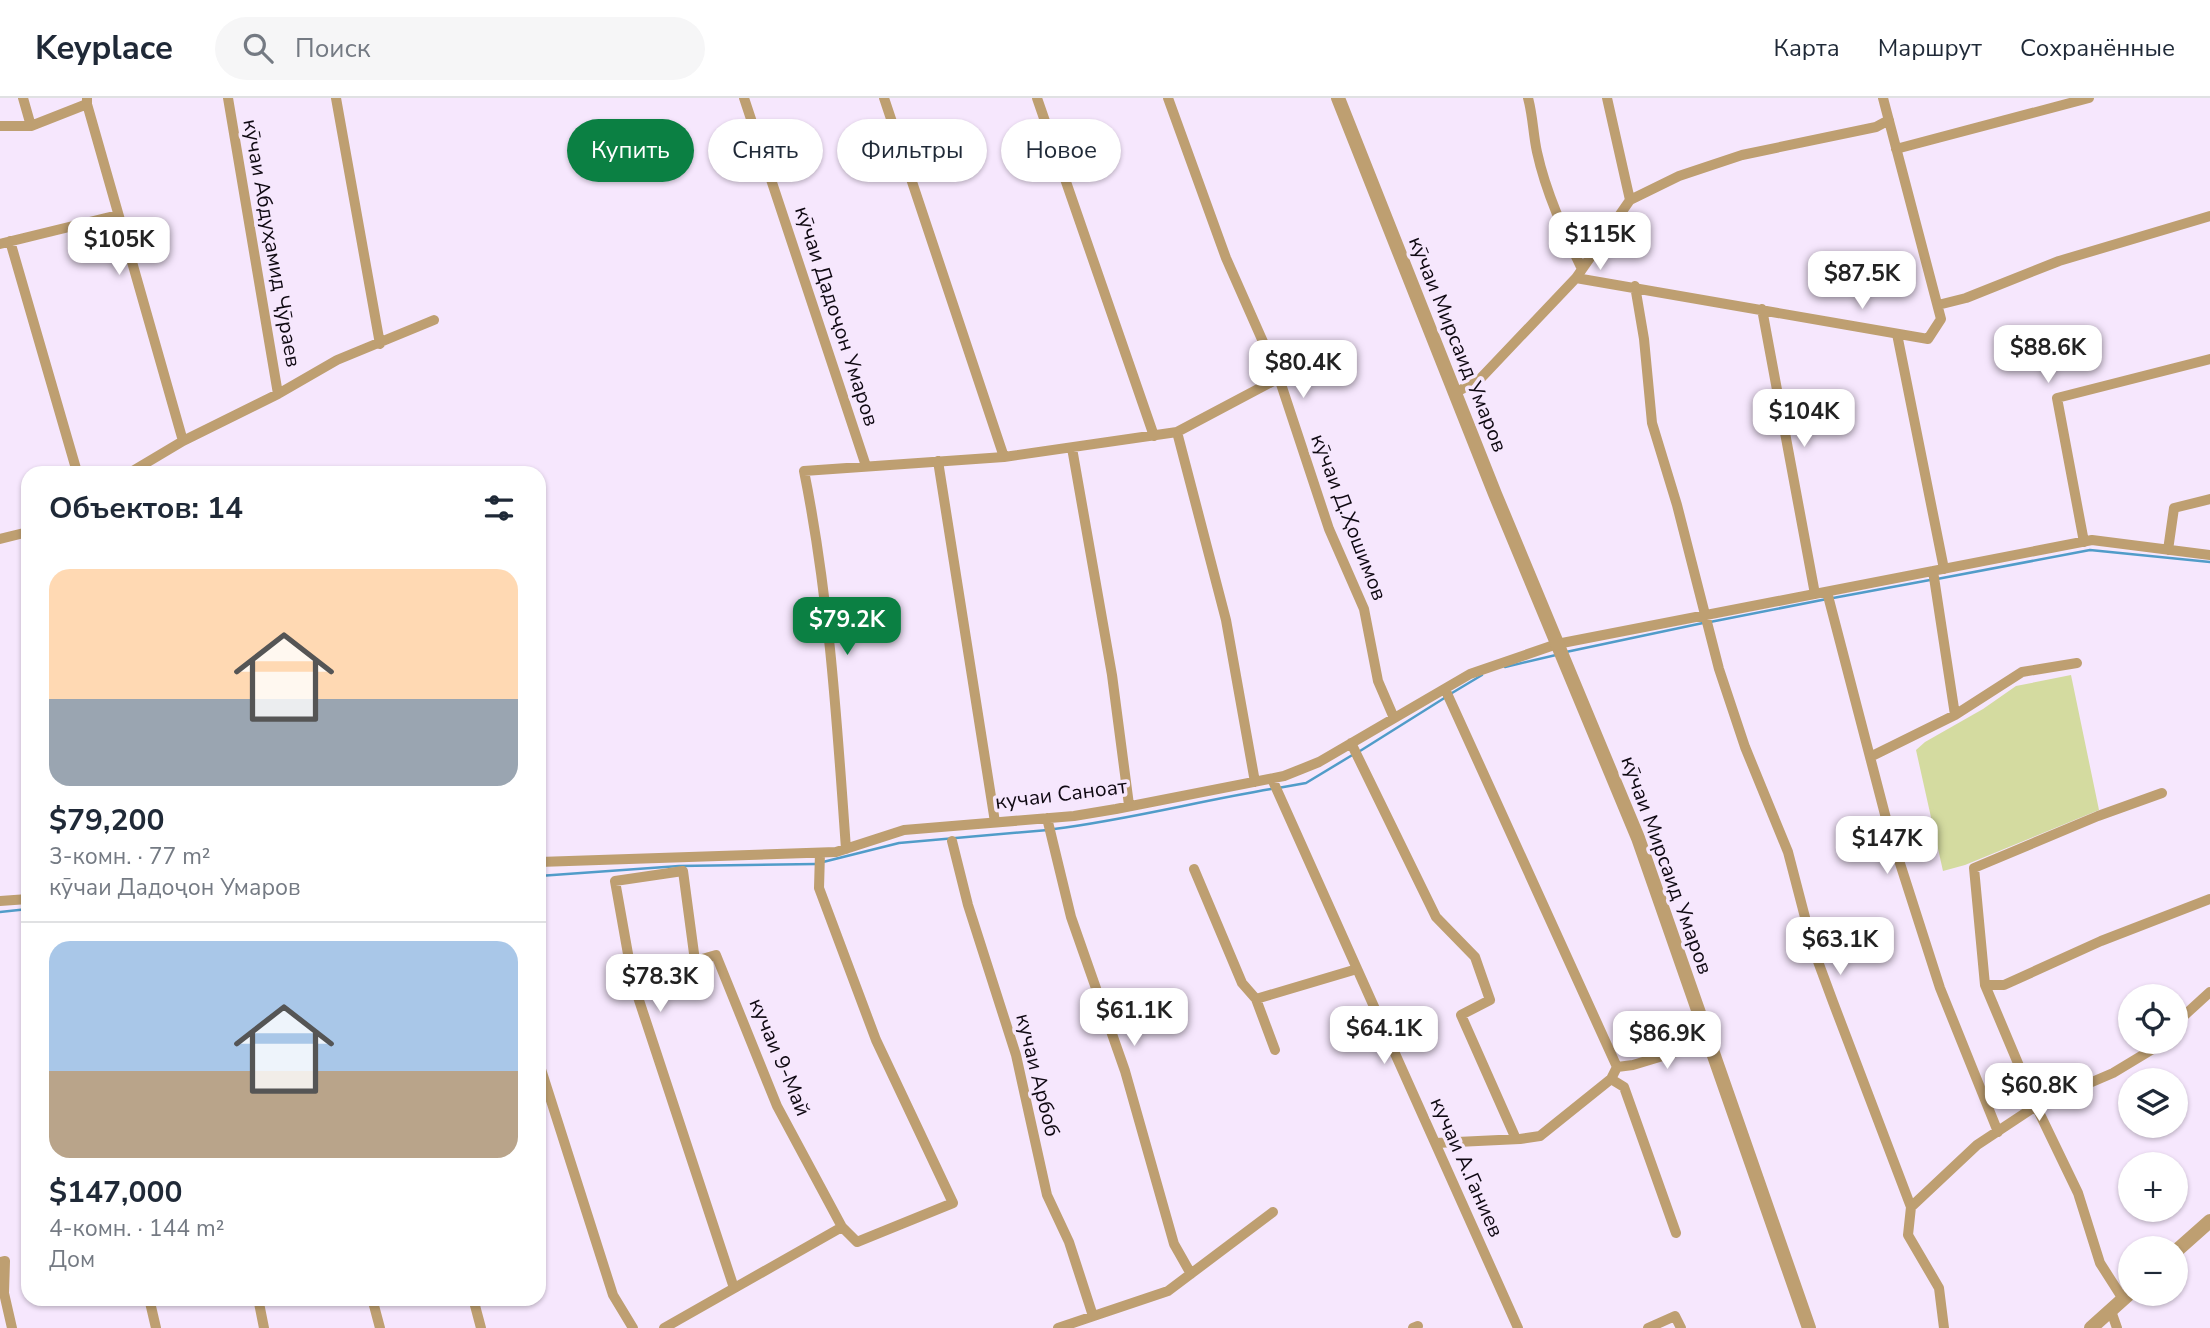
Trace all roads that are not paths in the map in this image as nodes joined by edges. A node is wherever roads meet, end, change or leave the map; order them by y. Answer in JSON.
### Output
{"nodes":[{"id":1,"x":23,"y":98,"type":"edge"},
{"id":2,"x":228,"y":98,"type":"edge"},
{"id":3,"x":336,"y":98,"type":"edge"},
{"id":4,"x":744,"y":98,"type":"edge"},
{"id":5,"x":884,"y":98,"type":"edge"},
{"id":6,"x":1037,"y":98,"type":"edge"},
{"id":7,"x":1168,"y":98,"type":"edge"},
{"id":8,"x":1338,"y":98,"type":"edge"},
{"id":9,"x":1528,"y":98,"type":"edge"},
{"id":10,"x":1607,"y":98,"type":"edge"},
{"id":11,"x":1883,"y":98,"type":"edge"},
{"id":12,"x":2089,"y":98,"type":"edge"},
{"id":13,"x":87,"y":101,"type":"edge"},
{"id":14,"x":1889,"y":120,"type":"junction"},
{"id":15,"x":31,"y":125,"type":"junction"},
{"id":16,"x":0,"y":126,"type":"edge"},
{"id":17,"x":1896,"y":149,"type":"junction"},
{"id":18,"x":1630,"y":200,"type":"junction"},
{"id":19,"x":118,"y":215,"type":"junction"},
{"id":20,"x":2210,"y":216,"type":"edge"},
{"id":21,"x":5,"y":242,"type":"edge"},
{"id":22,"x":1579,"y":274,"type":"junction"},
{"id":23,"x":1635,"y":286,"type":"junction"},
{"id":24,"x":1938,"y":305,"type":"junction"},
{"id":25,"x":1762,"y":309,"type":"junction"},
{"id":26,"x":434,"y":320,"type":"dead end"},
{"id":27,"x":1897,"y":334,"type":"junction"},
{"id":28,"x":380,"y":344,"type":"junction"},
{"id":29,"x":2210,"y":359,"type":"edge"},
{"id":30,"x":1279,"y":378,"type":"junction"},
{"id":31,"x":1455,"y":393,"type":"junction"},
{"id":32,"x":278,"y":394,"type":"junction"},
{"id":33,"x":1177,"y":432,"type":"junction"},
{"id":34,"x":1154,"y":436,"type":"junction"},
{"id":35,"x":183,"y":441,"type":"junction"},
{"id":36,"x":1072,"y":448,"type":"junction"},
{"id":37,"x":1004,"y":457,"type":"junction"},
{"id":38,"x":938,"y":461,"type":"junction"},
{"id":39,"x":75,"y":466,"type":"edge"},
{"id":40,"x":141,"y":466,"type":"edge"},
{"id":41,"x":866,"y":466,"type":"junction"},
{"id":42,"x":2210,"y":499,"type":"edge"},
{"id":43,"x":21,"y":533,"type":"edge"},
{"id":44,"x":0,"y":539,"type":"edge"},
{"id":45,"x":2084,"y":542,"type":"junction"},
{"id":46,"x":2168,"y":550,"type":"junction"},
{"id":47,"x":2210,"y":555,"type":"edge"},
{"id":48,"x":1938,"y":570,"type":"junction"},
{"id":49,"x":1825,"y":596,"type":"junction"},
{"id":50,"x":1705,"y":620,"type":"junction"},
{"id":51,"x":1560,"y":650,"type":"junction"},
{"id":52,"x":2077,"y":663,"type":"dead end"},
{"id":53,"x":1447,"y":693,"type":"junction"},
{"id":54,"x":1955,"y":715,"type":"junction"},
{"id":55,"x":1394,"y":718,"type":"junction"},
{"id":56,"x":1354,"y":750,"type":"junction"},
{"id":57,"x":1870,"y":757,"type":"junction"},
{"id":58,"x":1255,"y":782,"type":"junction"},
{"id":59,"x":1275,"y":785,"type":"junction"},
{"id":60,"x":2162,"y":793,"type":"dead end"},
{"id":61,"x":1129,"y":805,"type":"junction"},
{"id":62,"x":995,"y":822,"type":"junction"},
{"id":63,"x":1049,"y":826,"type":"junction"},
{"id":64,"x":952,"y":841,"type":"dead end"},
{"id":65,"x":846,"y":849,"type":"junction"},
{"id":66,"x":819,"y":859,"type":"junction"},
{"id":67,"x":546,"y":862,"type":"edge"},
{"id":68,"x":1194,"y":869,"type":"dead end"},
{"id":69,"x":2210,"y":898,"type":"edge"},
{"id":70,"x":21,"y":900,"type":"edge"},
{"id":71,"x":0,"y":901,"type":"edge"},
{"id":72,"x":1357,"y":969,"type":"junction"},
{"id":73,"x":1985,"y":985,"type":"junction"},
{"id":74,"x":2210,"y":992,"type":"edge"},
{"id":75,"x":1256,"y":999,"type":"junction"},
{"id":76,"x":2188,"y":1012,"type":"edge"},
{"id":77,"x":1709,"y":1042,"type":"junction"},
{"id":78,"x":1275,"y":1050,"type":"dead end"},
{"id":79,"x":2144,"y":1054,"type":"edge"},
{"id":80,"x":1617,"y":1067,"type":"junction"},
{"id":81,"x":1611,"y":1079,"type":"junction"},
{"id":82,"x":546,"y":1085,"type":"edge"},
{"id":83,"x":2036,"y":1106,"type":"junction"},
{"id":84,"x":1998,"y":1132,"type":"junction"},
{"id":85,"x":1516,"y":1139,"type":"junction"},
{"id":86,"x":1436,"y":1143,"type":"junction"},
{"id":87,"x":1911,"y":1207,"type":"junction"},
{"id":88,"x":1273,"y":1212,"type":"dead end"},
{"id":89,"x":2210,"y":1221,"type":"edge"},
{"id":90,"x":842,"y":1227,"type":"junction"},
{"id":91,"x":1676,"y":1233,"type":"dead end"},
{"id":92,"x":2188,"y":1240,"type":"edge"},
{"id":93,"x":0,"y":1262,"type":"edge"},
{"id":94,"x":1191,"y":1274,"type":"junction"},
{"id":95,"x":2118,"y":1285,"type":"edge"},
{"id":96,"x":734,"y":1288,"type":"junction"},
{"id":97,"x":2118,"y":1304,"type":"edge"},
{"id":98,"x":151,"y":1306,"type":"edge"},
{"id":99,"x":260,"y":1306,"type":"edge"},
{"id":100,"x":374,"y":1306,"type":"edge"},
{"id":101,"x":475,"y":1306,"type":"edge"},
{"id":102,"x":2110,"y":1311,"type":"junction"},
{"id":103,"x":1093,"y":1316,"type":"junction"},
{"id":104,"x":12,"y":1328,"type":"edge"},
{"id":105,"x":156,"y":1328,"type":"edge"},
{"id":106,"x":264,"y":1328,"type":"edge"},
{"id":107,"x":380,"y":1328,"type":"edge"},
{"id":108,"x":481,"y":1328,"type":"edge"},
{"id":109,"x":634,"y":1328,"type":"edge"},
{"id":110,"x":664,"y":1328,"type":"edge"},
{"id":111,"x":1058,"y":1328,"type":"edge"},
{"id":112,"x":1518,"y":1328,"type":"edge"},
{"id":113,"x":1648,"y":1328,"type":"edge"},
{"id":114,"x":1681,"y":1328,"type":"edge"},
{"id":115,"x":1809,"y":1328,"type":"edge"},
{"id":116,"x":1944,"y":1328,"type":"edge"},
{"id":117,"x":2091,"y":1328,"type":"edge"},
{"id":118,"x":2117,"y":1328,"type":"edge"}],
"edges":[{"from":1,"to":15,"type":"street"},
{"from":2,"to":32,"type":"street","name":"кӯчаи Абдуҳамид Ҷӯраев"},
{"from":3,"to":28,"type":"street"},
{"from":4,"to":41,"type":"street","name":"кӯчаи Дадоҷон Умаров"},
{"from":5,"to":37,"type":"street"},
{"from":6,"to":34,"type":"street"},
{"from":7,"to":30,"type":"street","name":"кӯчаи Д.Ҳошимов"},
{"from":8,"to":31,"type":"street","name":"кӯчаи Мирсаид Умаров"},
{"from":9,"to":22,"type":"street"},
{"from":10,"to":18,"type":"street"},
{"from":11,"to":14,"type":"street"},
{"from":12,"to":17,"type":"street"},
{"from":13,"to":15,"type":"street"},
{"from":13,"to":19,"type":"street"},
{"from":14,"to":17,"type":"street"},
{"from":14,"to":18,"type":"street"},
{"from":15,"to":16,"type":"street"},
{"from":17,"to":24,"type":"street"},
{"from":18,"to":22,"type":"street"},
{"from":19,"to":21,"type":"street"},
{"from":19,"to":35,"type":"street"},
{"from":20,"to":24,"type":"street"},
{"from":21,"to":39,"type":"street"},
{"from":22,"to":23,"type":"street"},
{"from":22,"to":31,"type":"street"},
{"from":23,"to":25,"type":"street"},
{"from":23,"to":50,"type":"street"},
{"from":24,"to":27,"type":"street"},
{"from":25,"to":27,"type":"street"},
{"from":25,"to":49,"type":"street"},
{"from":26,"to":28,"type":"street"},
{"from":27,"to":48,"type":"street"},
{"from":28,"to":32,"type":"street"},
{"from":29,"to":45,"type":"street"},
{"from":30,"to":33,"type":"street"},
{"from":30,"to":55,"type":"street","name":"кӯчаи Д.Ҳошимов"},
{"from":31,"to":51,"type":"street","name":"кӯчаи Мирсаид Умаров"},
{"from":32,"to":35,"type":"street"},
{"from":33,"to":34,"type":"street"},
{"from":33,"to":58,"type":"street"},
{"from":34,"to":36,"type":"street"},
{"from":35,"to":40,"type":"street"},
{"from":36,"to":37,"type":"street"},
{"from":36,"to":61,"type":"street"},
{"from":37,"to":38,"type":"street"},
{"from":38,"to":41,"type":"street"},
{"from":38,"to":62,"type":"street"},
{"from":41,"to":65,"type":"street"},
{"from":42,"to":46,"type":"street"},
{"from":43,"to":44,"type":"street"},
{"from":45,"to":46,"type":"street","name":"кучаи Саноат"},
{"from":45,"to":48,"type":"street","name":"кучаи Саноат"},
{"from":46,"to":47,"type":"street","name":"кучаи Саноат"},
{"from":48,"to":49,"type":"street","name":"кучаи Саноат"},
{"from":48,"to":54,"type":"street"},
{"from":49,"to":50,"type":"street","name":"кучаи Саноат"},
{"from":49,"to":57,"type":"street"},
{"from":50,"to":51,"type":"street","name":"кучаи Саноат"},
{"from":50,"to":87,"type":"street"},
{"from":51,"to":53,"type":"street","name":"кучаи Саноат"},
{"from":51,"to":77,"type":"street","name":"кӯчаи Мирсаид Умаров"},
{"from":52,"to":54,"type":"street"},
{"from":53,"to":55,"type":"street","name":"кучаи Саноат"},
{"from":53,"to":80,"type":"street"},
{"from":54,"to":57,"type":"street"},
{"from":55,"to":56,"type":"street","name":"кучаи Саноат"},
{"from":56,"to":59,"type":"street","name":"кучаи Саноат"},
{"from":56,"to":85,"type":"street"},
{"from":57,"to":84,"type":"street"},
{"from":58,"to":59,"type":"street","name":"кучаи Саноат"},
{"from":58,"to":61,"type":"street","name":"кучаи Саноат"},
{"from":59,"to":72,"type":"street","name":"кучаи А.Ганиев"},
{"from":60,"to":73,"type":"street"},
{"from":61,"to":63,"type":"street","name":"кучаи Саноат"},
{"from":62,"to":63,"type":"street","name":"кучаи Саноат"},
{"from":62,"to":65,"type":"street","name":"кучаи Саноат"},
{"from":63,"to":94,"type":"street"},
{"from":64,"to":103,"type":"street","name":"кучаи Арбоб"},
{"from":65,"to":66,"type":"street","name":"кучаи Саноат"},
{"from":66,"to":67,"type":"street","name":"кучаи Саноат"},
{"from":66,"to":90,"type":"street"},
{"from":68,"to":75,"type":"street"},
{"from":69,"to":73,"type":"street"},
{"from":70,"to":71,"type":"street"},
{"from":72,"to":75,"type":"street"},
{"from":72,"to":86,"type":"street","name":"кучаи А.Ганиев"},
{"from":73,"to":83,"type":"street"},
{"from":74,"to":76,"type":"street"},
{"from":75,"to":78,"type":"street"},
{"from":77,"to":80,"type":"street"},
{"from":77,"to":115,"type":"street","name":"кӯчаи Мирсаид Умаров"},
{"from":79,"to":83,"type":"street"},
{"from":80,"to":81,"type":"street"},
{"from":81,"to":85,"type":"street"},
{"from":81,"to":91,"type":"street"},
{"from":82,"to":109,"type":"street"},
{"from":83,"to":84,"type":"street"},
{"from":83,"to":95,"type":"street"},
{"from":84,"to":87,"type":"street"},
{"from":85,"to":86,"type":"street"},
{"from":86,"to":112,"type":"street","name":"кучаи А.Ганиев"},
{"from":87,"to":116,"type":"street"},
{"from":88,"to":94,"type":"street"},
{"from":89,"to":92,"type":"street"},
{"from":90,"to":96,"type":"street"},
{"from":90,"to":96,"type":"street","name":"кучаи 9-Май"},
{"from":93,"to":104,"type":"street"},
{"from":94,"to":103,"type":"street"},
{"from":96,"to":110,"type":"street"},
{"from":97,"to":102,"type":"street"},
{"from":98,"to":105,"type":"street"},
{"from":99,"to":106,"type":"street"},
{"from":100,"to":107,"type":"street"},
{"from":101,"to":108,"type":"street"},
{"from":102,"to":117,"type":"street"},
{"from":102,"to":118,"type":"street"},
{"from":103,"to":111,"type":"street"},
{"from":113,"to":114,"type":"street"}]}
